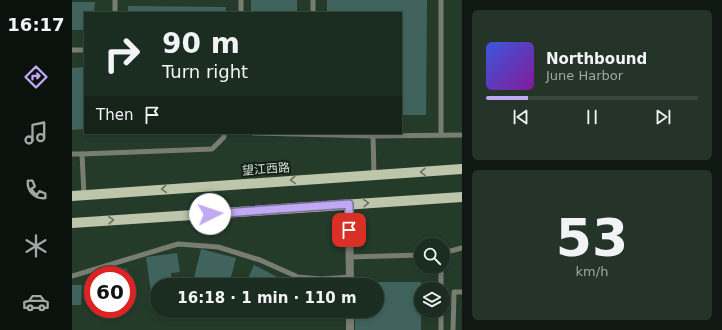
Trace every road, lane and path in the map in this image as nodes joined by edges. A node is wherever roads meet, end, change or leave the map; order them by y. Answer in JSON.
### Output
{"nodes":[{"id":1,"x":115,"y":0,"type":"edge"},
{"id":2,"x":241,"y":0,"type":"edge"},
{"id":3,"x":313,"y":0,"type":"edge"},
{"id":4,"x":441,"y":0,"type":"edge"},
{"id":5,"x":115,"y":12,"type":"edge"},
{"id":6,"x":241,"y":12,"type":"edge"},
{"id":7,"x":313,"y":12,"type":"edge"},
{"id":8,"x":72,"y":50,"type":"edge"},
{"id":9,"x":84,"y":50,"type":"edge"},
{"id":10,"x":224,"y":134,"type":"edge"},
{"id":11,"x":293,"y":134,"type":"edge"},
{"id":12,"x":441,"y":135,"type":"junction"},
{"id":13,"x":462,"y":135,"type":"edge"},
{"id":14,"x":373,"y":136,"type":"junction"},
{"id":15,"x":72,"y":154,"type":"edge"},
{"id":16,"x":82,"y":154,"type":"junction"},
{"id":17,"x":462,"y":169,"type":"edge"},
{"id":18,"x":374,"y":175,"type":"junction"},
{"id":19,"x":84,"y":195,"type":"junction"},
{"id":20,"x":72,"y":196,"type":"edge"},
{"id":21,"x":462,"y":197,"type":"edge"},
{"id":22,"x":349,"y":204,"type":"junction"},
{"id":23,"x":72,"y":223,"type":"edge"},
{"id":24,"x":462,"y":248,"type":"edge"},
{"id":25,"x":450,"y":252,"type":"edge"},
{"id":26,"x":350,"y":256,"type":"junction"},
{"id":27,"x":414,"y":256,"type":"edge"},
{"id":28,"x":72,"y":276,"type":"edge"},
{"id":29,"x":310,"y":278,"type":"edge"},
{"id":30,"x":350,"y":278,"type":"edge"},
{"id":31,"x":462,"y":292,"type":"edge"},
{"id":32,"x":350,"y":318,"type":"edge"},
{"id":33,"x":441,"y":318,"type":"edge"},
{"id":34,"x":350,"y":330,"type":"edge"},
{"id":35,"x":441,"y":330,"type":"edge"},
{"id":36,"x":453,"y":330,"type":"edge"}],
"edges":[{"from":1,"to":5,"type":"lane"},
{"from":2,"to":6,"type":"lane"},
{"from":3,"to":7,"type":"lane"},
{"from":4,"to":12,"type":"lane"},
{"from":8,"to":9,"type":"lane"},
{"from":10,"to":16,"type":"lane"},
{"from":11,"to":14,"type":"lane"},
{"from":12,"to":13,"type":"lane"},
{"from":12,"to":14,"type":"lane"},
{"from":14,"to":18,"type":"lane"},
{"from":15,"to":16,"type":"lane"},
{"from":16,"to":19,"type":"lane"},
{"from":17,"to":18,"type":"main road","name":"望江西路","one_way":true},
{"from":18,"to":19,"type":"main road","name":"望江西路","one_way":true},
{"from":19,"to":20,"type":"main road","name":"望江西路"},
{"from":22,"to":21,"type":"main road","one_way":true},
{"from":23,"to":22,"type":"main road","one_way":true},
{"from":22,"to":26,"type":"street"},
{"from":24,"to":25,"type":"lane"},
{"from":26,"to":27,"type":"lane"},
{"from":26,"to":30,"type":"street"},
{"from":28,"to":29,"type":"lane"},
{"from":31,"to":36,"type":"lane"},
{"from":32,"to":34,"type":"street"},
{"from":33,"to":35,"type":"lane"}]}
